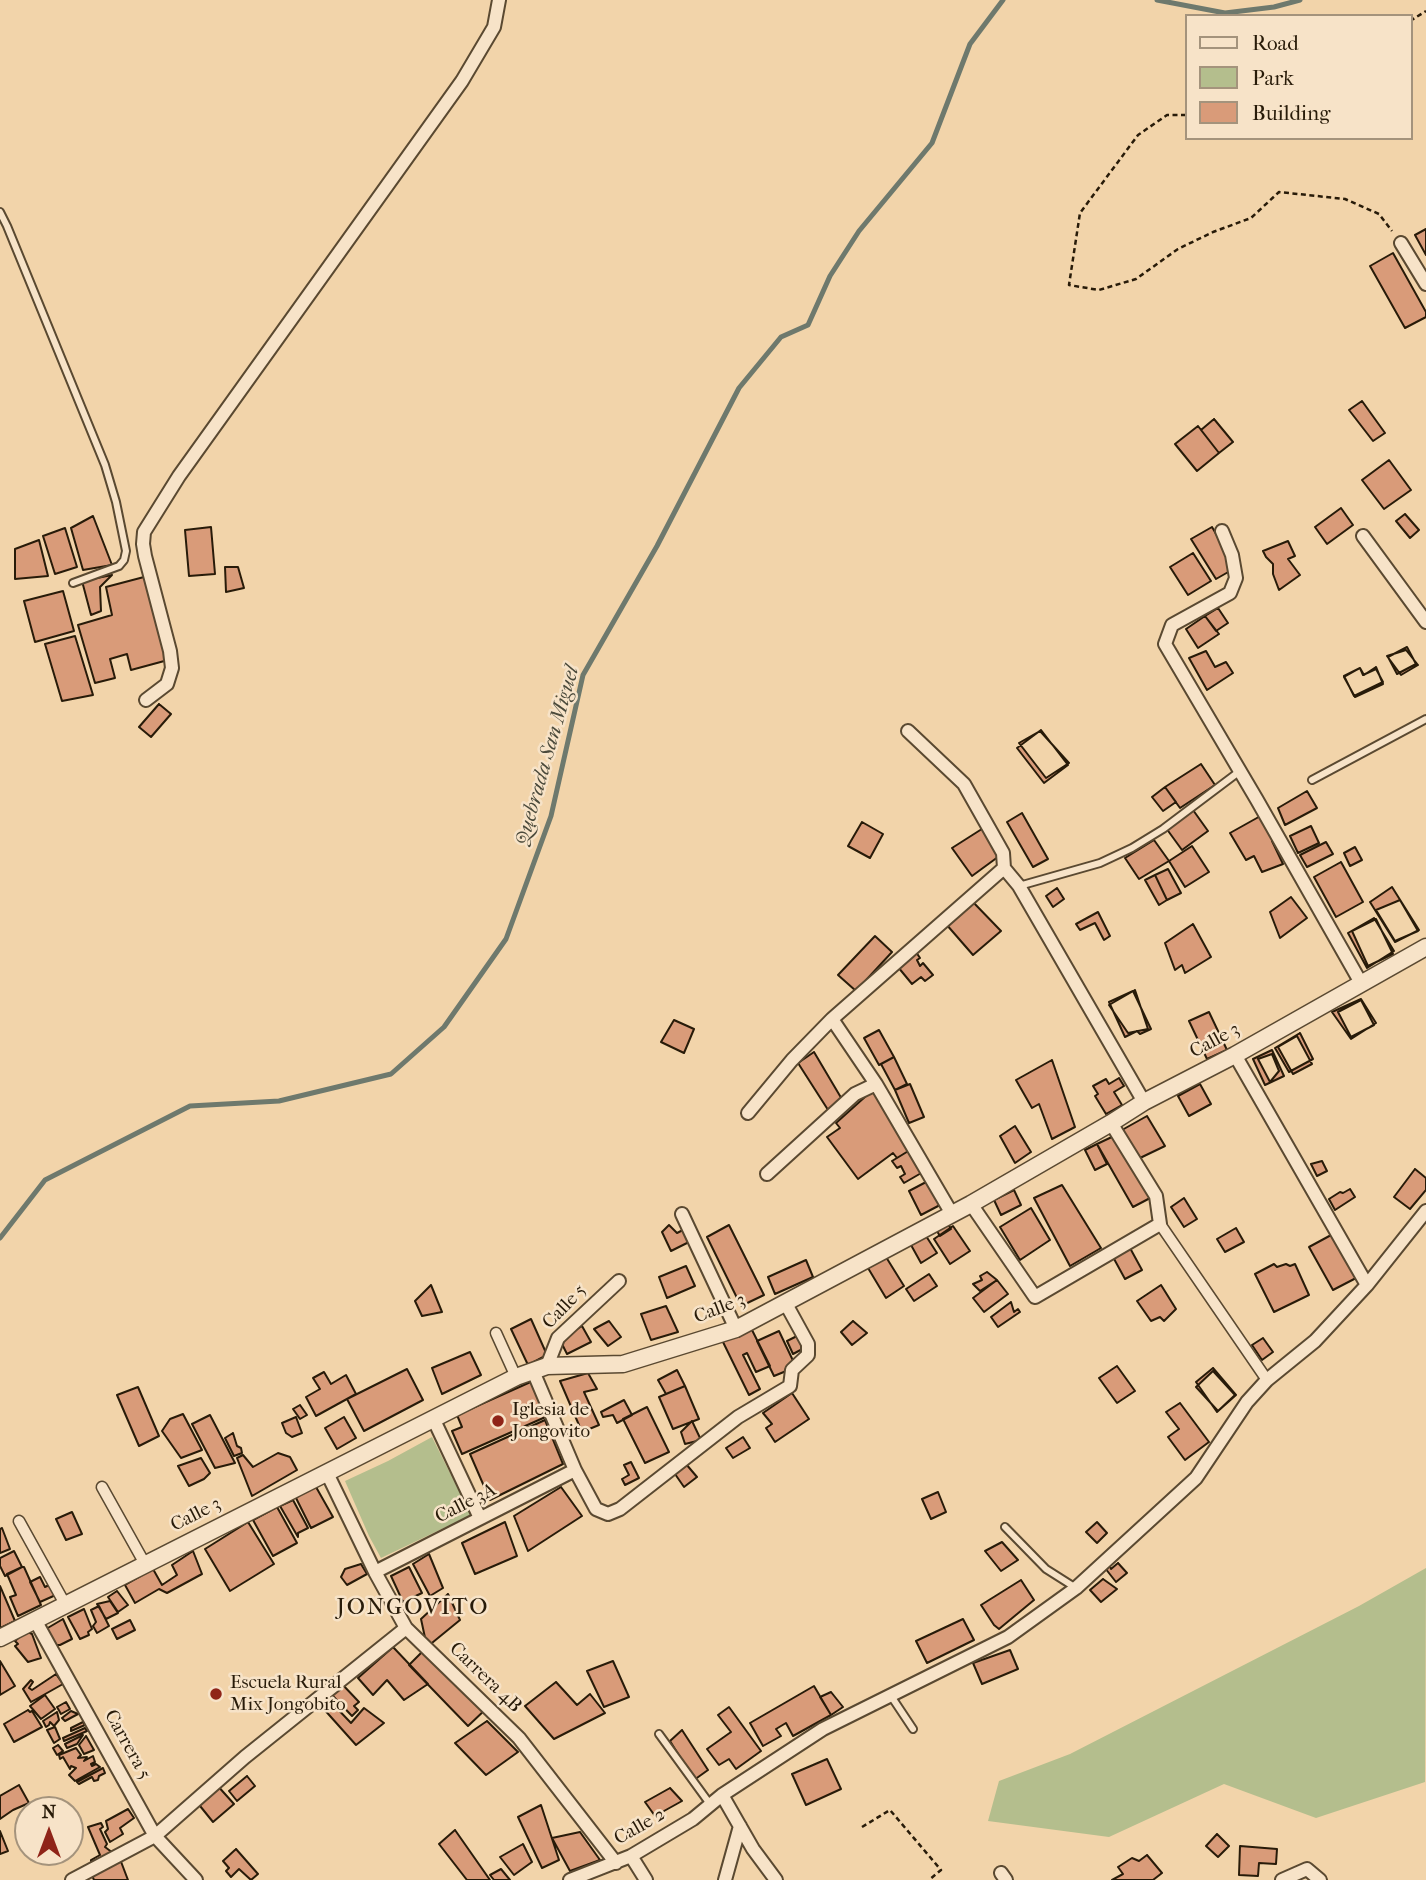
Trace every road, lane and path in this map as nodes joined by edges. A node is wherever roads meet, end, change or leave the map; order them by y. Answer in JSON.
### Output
{"nodes":[{"id":1,"x":499,"y":0,"type":"edge"},
{"id":2,"x":1184,"y":115,"type":"edge"},
{"id":3,"x":0,"y":212,"type":"edge"},
{"id":4,"x":1401,"y":243,"type":"joint"},
{"id":5,"x":1426,"y":284,"type":"edge"},
{"id":6,"x":1222,"y":531,"type":"dead end"},
{"id":7,"x":1363,"y":536,"type":"dead end"},
{"id":8,"x":73,"y":583,"type":"dead end"},
{"id":9,"x":1426,"y":622,"type":"edge"},
{"id":10,"x":146,"y":700,"type":"dead end"},
{"id":11,"x":1426,"y":719,"type":"edge"},
{"id":12,"x":908,"y":731,"type":"dead end"},
{"id":13,"x":1240,"y":771,"type":"junction"},
{"id":14,"x":1312,"y":780,"type":"dead end"},
{"id":15,"x":1004,"y":868,"type":"junction"},
{"id":16,"x":1019,"y":886,"type":"junction"},
{"id":17,"x":1426,"y":947,"type":"edge"},
{"id":18,"x":1361,"y":983,"type":"junction"},
{"id":19,"x":832,"y":1019,"type":"junction"},
{"id":20,"x":1235,"y":1055,"type":"junction"},
{"id":21,"x":876,"y":1084,"type":"junction"},
{"id":22,"x":1144,"y":1102,"type":"junction"},
{"id":23,"x":748,"y":1113,"type":"dead end"},
{"id":24,"x":1111,"y":1123,"type":"junction"},
{"id":25,"x":767,"y":1174,"type":"dead end"},
{"id":26,"x":971,"y":1204,"type":"junction"},
{"id":27,"x":1426,"y":1211,"type":"edge"},
{"id":28,"x":682,"y":1213,"type":"dead end"},
{"id":29,"x":952,"y":1214,"type":"junction"},
{"id":30,"x":1160,"y":1224,"type":"junction"},
{"id":31,"x":619,"y":1281,"type":"dead end"},
{"id":32,"x":1367,"y":1285,"type":"junction"},
{"id":33,"x":786,"y":1304,"type":"junction"},
{"id":34,"x":736,"y":1329,"type":"junction"},
{"id":35,"x":496,"y":1333,"type":"dead end"},
{"id":36,"x":540,"y":1368,"type":"junction"},
{"id":37,"x":516,"y":1377,"type":"junction"},
{"id":38,"x":1268,"y":1380,"type":"junction"},
{"id":39,"x":433,"y":1418,"type":"junction"},
{"id":40,"x":575,"y":1470,"type":"junction"},
{"id":41,"x":327,"y":1473,"type":"junction"},
{"id":42,"x":102,"y":1488,"type":"dead end"},
{"id":43,"x":480,"y":1518,"type":"junction"},
{"id":44,"x":19,"y":1521,"type":"dead end"},
{"id":45,"x":1004,"y":1527,"type":"dead end"},
{"id":46,"x":145,"y":1564,"type":"junction"},
{"id":47,"x":375,"y":1572,"type":"junction"},
{"id":48,"x":1076,"y":1588,"type":"junction"},
{"id":49,"x":65,"y":1604,"type":"junction"},
{"id":50,"x":35,"y":1620,"type":"junction"},
{"id":51,"x":406,"y":1628,"type":"junction"},
{"id":52,"x":0,"y":1638,"type":"edge"},
{"id":53,"x":890,"y":1694,"type":"junction"},
{"id":54,"x":914,"y":1729,"type":"dead end"},
{"id":55,"x":659,"y":1734,"type":"dead end"},
{"id":56,"x":722,"y":1795,"type":"junction"},
{"id":57,"x":710,"y":1804,"type":"junction"},
{"id":58,"x":740,"y":1826,"type":"junction"},
{"id":59,"x":862,"y":1827,"type":"dead end"},
{"id":60,"x":155,"y":1836,"type":"junction"},
{"id":61,"x":631,"y":1856,"type":"junction"},
{"id":62,"x":616,"y":1863,"type":"junction"},
{"id":63,"x":72,"y":1880,"type":"edge"},
{"id":64,"x":197,"y":1880,"type":"edge"},
{"id":65,"x":570,"y":1880,"type":"edge"},
{"id":66,"x":646,"y":1880,"type":"edge"},
{"id":67,"x":725,"y":1880,"type":"edge"},
{"id":68,"x":776,"y":1880,"type":"edge"},
{"id":69,"x":929,"y":1880,"type":"edge"},
{"id":70,"x":1282,"y":1880,"type":"edge"},
{"id":71,"x":1320,"y":1880,"type":"edge"}],
"edges":[{"from":1,"to":10,"type":"street"},
{"from":2,"to":4,"type":"path"},
{"from":3,"to":8,"type":"lane"},
{"from":4,"to":5,"type":"street"},
{"from":6,"to":13,"type":"street"},
{"from":7,"to":9,"type":"street"},
{"from":11,"to":14,"type":"lane"},
{"from":12,"to":15,"type":"street"},
{"from":13,"to":16,"type":"lane"},
{"from":13,"to":18,"type":"street"},
{"from":15,"to":16,"type":"street"},
{"from":15,"to":19,"type":"street"},
{"from":16,"to":22,"type":"street"},
{"from":17,"to":18,"type":"street","name":"Calle 3"},
{"from":18,"to":20,"type":"street","name":"Calle 3"},
{"from":19,"to":21,"type":"street"},
{"from":19,"to":23,"type":"street"},
{"from":20,"to":22,"type":"street","name":"Calle 3"},
{"from":20,"to":32,"type":"street"},
{"from":21,"to":25,"type":"street"},
{"from":21,"to":29,"type":"street"},
{"from":22,"to":24,"type":"street","name":"Calle 3"},
{"from":24,"to":26,"type":"street","name":"Calle 3"},
{"from":24,"to":30,"type":"street"},
{"from":26,"to":29,"type":"street","name":"Calle 3"},
{"from":26,"to":30,"type":"street"},
{"from":27,"to":32,"type":"street","name":"Calle 2"},
{"from":28,"to":34,"type":"street"},
{"from":29,"to":33,"type":"street","name":"Calle 3"},
{"from":30,"to":38,"type":"street"},
{"from":31,"to":36,"type":"street","name":"Calle 5"},
{"from":32,"to":38,"type":"street","name":"Calle 2"},
{"from":33,"to":34,"type":"street","name":"Calle 3"},
{"from":33,"to":40,"type":"street"},
{"from":34,"to":36,"type":"street","name":"Calle 3"},
{"from":35,"to":37,"type":"street"},
{"from":36,"to":37,"type":"street","name":"Calle 3"},
{"from":36,"to":40,"type":"street"},
{"from":37,"to":39,"type":"street","name":"Calle 3"},
{"from":38,"to":48,"type":"street","name":"Calle 2"},
{"from":39,"to":41,"type":"street","name":"Calle 3"},
{"from":39,"to":43,"type":"street"},
{"from":40,"to":43,"type":"street","name":"Calle 3A"},
{"from":41,"to":46,"type":"street","name":"Calle 3"},
{"from":41,"to":47,"type":"street","name":"Carrera 4B"},
{"from":42,"to":46,"type":"street"},
{"from":43,"to":47,"type":"street","name":"Calle 3A"},
{"from":44,"to":49,"type":"street"},
{"from":45,"to":48,"type":"lane"},
{"from":46,"to":49,"type":"street","name":"Calle 3"},
{"from":47,"to":51,"type":"street","name":"Carrera 4B"},
{"from":48,"to":53,"type":"street","name":"Calle 2"},
{"from":49,"to":50,"type":"street","name":"Calle 3"},
{"from":50,"to":52,"type":"street","name":"Calle 3"},
{"from":50,"to":60,"type":"street","name":"Carrera 5"},
{"from":51,"to":60,"type":"street"},
{"from":51,"to":62,"type":"street","name":"Carrera 4B"},
{"from":53,"to":54,"type":"lane"},
{"from":53,"to":56,"type":"street","name":"Calle 2"},
{"from":55,"to":57,"type":"lane"},
{"from":56,"to":57,"type":"street","name":"Calle 2"},
{"from":56,"to":58,"type":"street"},
{"from":57,"to":61,"type":"street","name":"Calle 2"},
{"from":58,"to":67,"type":"street"},
{"from":58,"to":68,"type":"street"},
{"from":59,"to":69,"type":"path"},
{"from":60,"to":63,"type":"street"},
{"from":60,"to":64,"type":"street","name":"Carrera 5"},
{"from":61,"to":62,"type":"street","name":"Calle 2"},
{"from":61,"to":66,"type":"street"},
{"from":62,"to":65,"type":"street","name":"Calle 2"},
{"from":70,"to":71,"type":"street"}]}
